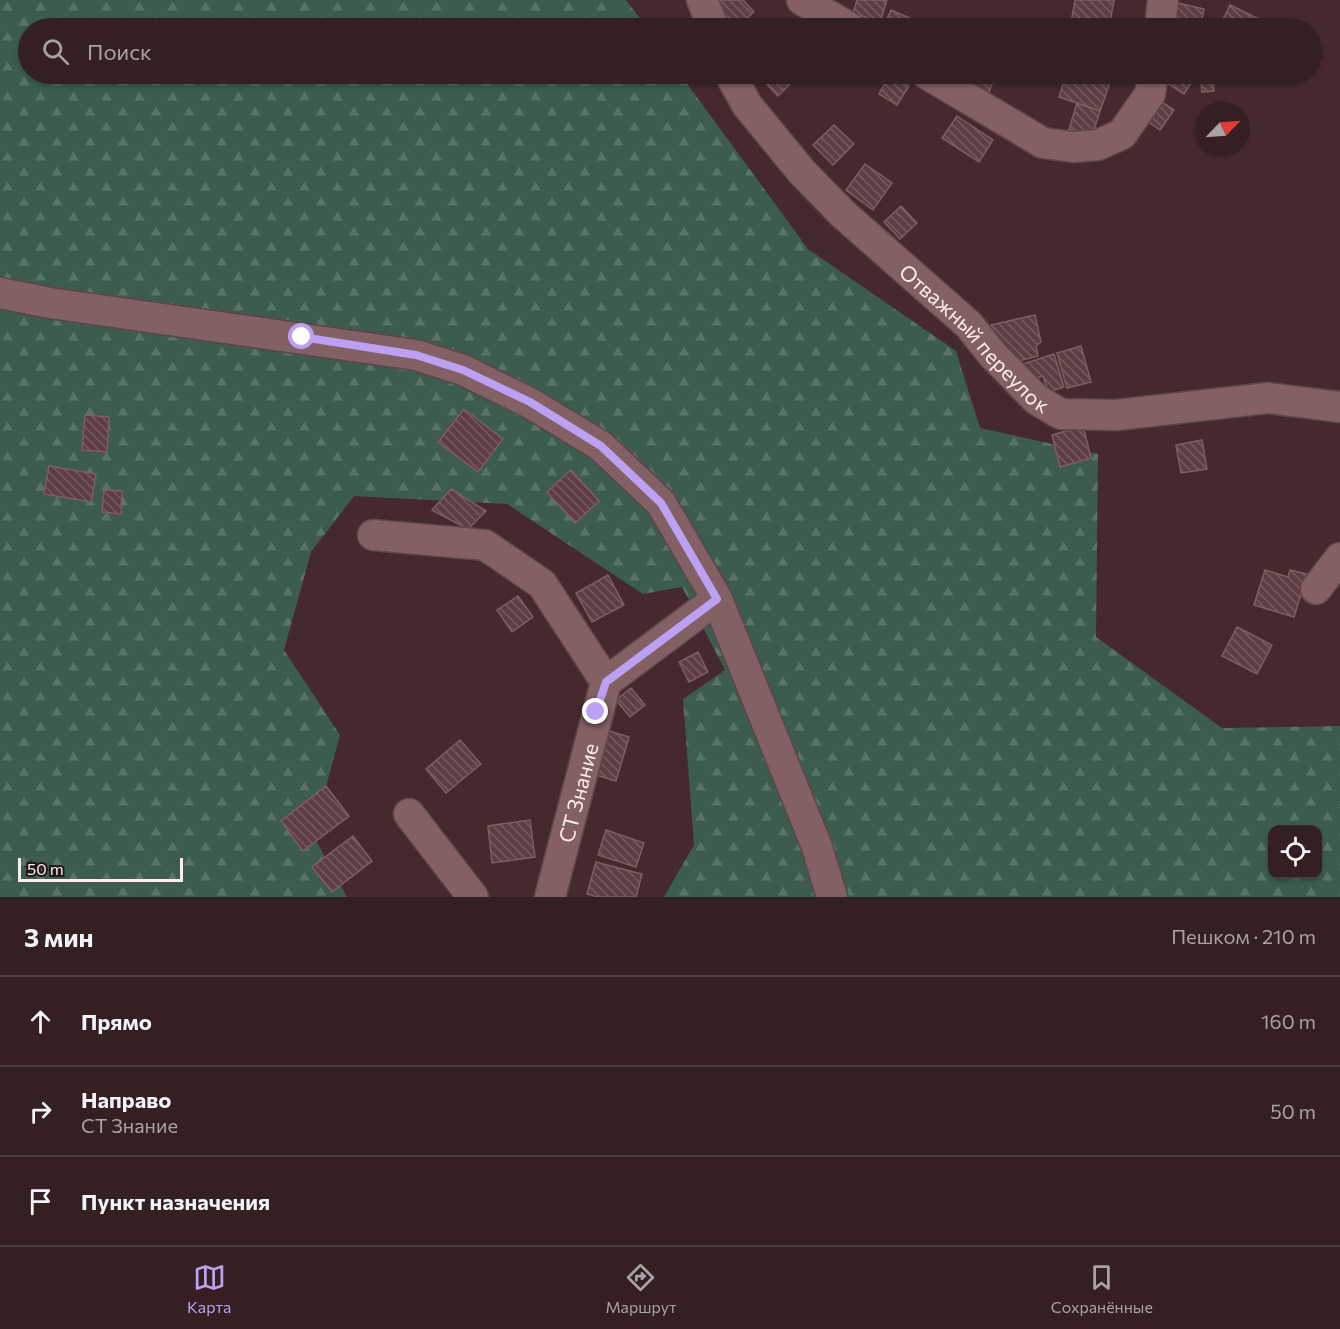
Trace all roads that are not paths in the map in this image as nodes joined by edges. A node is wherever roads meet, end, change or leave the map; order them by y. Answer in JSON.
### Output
{"nodes":[{"id":1,"x":702,"y":0,"type":"edge"},
{"id":2,"x":802,"y":0,"type":"edge"},
{"id":3,"x":1163,"y":0,"type":"edge"},
{"id":4,"x":710,"y":18,"type":"edge"},
{"id":5,"x":833,"y":18,"type":"edge"},
{"id":6,"x":1161,"y":18,"type":"edge"},
{"id":7,"x":735,"y":84,"type":"edge"},
{"id":8,"x":944,"y":84,"type":"edge"},
{"id":9,"x":1152,"y":84,"type":"edge"},
{"id":10,"x":0,"y":293,"type":"edge"},
{"id":11,"x":1340,"y":407,"type":"edge"},
{"id":12,"x":373,"y":535,"type":"dead end"},
{"id":13,"x":1340,"y":558,"type":"edge"},
{"id":14,"x":1316,"y":589,"type":"dead end"},
{"id":15,"x":717,"y":599,"type":"junction"},
{"id":16,"x":606,"y":682,"type":"junction"},
{"id":17,"x":409,"y":814,"type":"dead end"},
{"id":18,"x":473,"y":897,"type":"edge"},
{"id":19,"x":550,"y":897,"type":"edge"},
{"id":20,"x":832,"y":897,"type":"edge"}],
"edges":[{"from":1,"to":4,"type":"street"},
{"from":2,"to":5,"type":"street"},
{"from":3,"to":6,"type":"street"},
{"from":7,"to":11,"type":"street","name":"Отважный переулок"},
{"from":8,"to":9,"type":"street"},
{"from":10,"to":15,"type":"street"},
{"from":12,"to":16,"type":"street"},
{"from":13,"to":14,"type":"street"},
{"from":15,"to":16,"type":"street"},
{"from":15,"to":20,"type":"street"},
{"from":16,"to":19,"type":"street","name":"СТ Знание"},
{"from":17,"to":18,"type":"street"}]}
